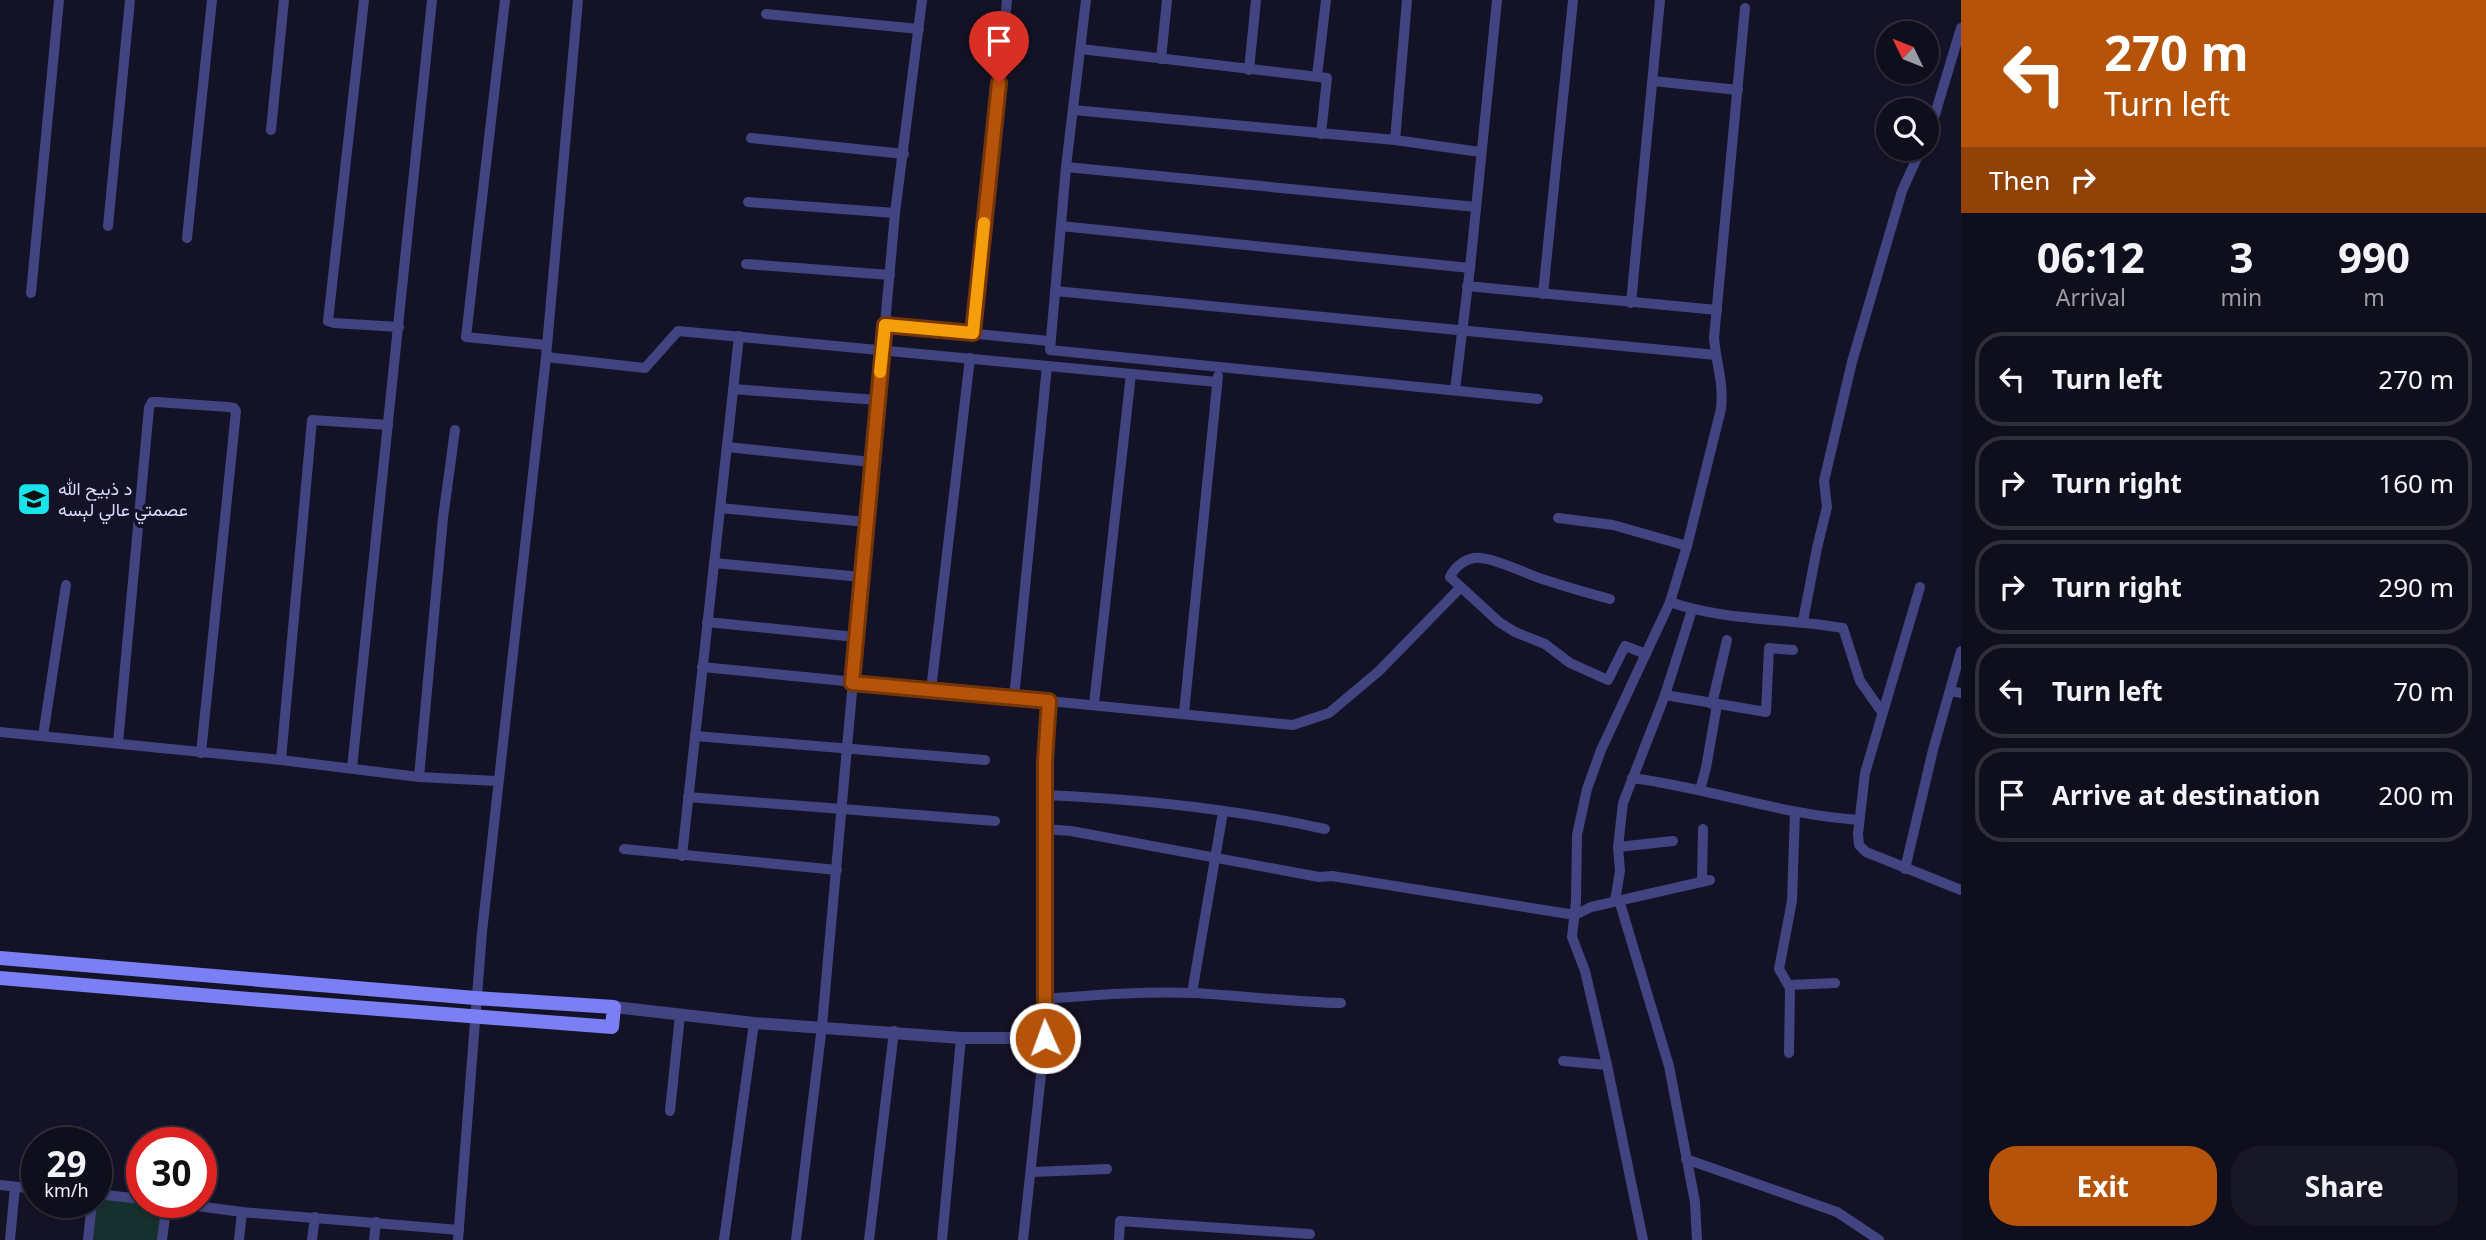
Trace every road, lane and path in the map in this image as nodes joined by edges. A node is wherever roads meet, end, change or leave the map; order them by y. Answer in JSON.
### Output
{"nodes":[{"id":1,"x":59,"y":0,"type":"edge"},
{"id":2,"x":130,"y":0,"type":"edge"},
{"id":3,"x":212,"y":0,"type":"edge"},
{"id":4,"x":284,"y":0,"type":"edge"},
{"id":5,"x":364,"y":0,"type":"edge"},
{"id":6,"x":432,"y":0,"type":"edge"},
{"id":7,"x":505,"y":0,"type":"edge"},
{"id":8,"x":578,"y":0,"type":"edge"},
{"id":9,"x":922,"y":0,"type":"edge"},
{"id":10,"x":1007,"y":0,"type":"edge"},
{"id":11,"x":1086,"y":0,"type":"edge"},
{"id":12,"x":1167,"y":0,"type":"edge"},
{"id":13,"x":1256,"y":0,"type":"edge"},
{"id":14,"x":1326,"y":0,"type":"edge"},
{"id":15,"x":1407,"y":0,"type":"edge"},
{"id":16,"x":1497,"y":0,"type":"edge"},
{"id":17,"x":1573,"y":0,"type":"edge"},
{"id":18,"x":1660,"y":0,"type":"edge"},
{"id":19,"x":1745,"y":8,"type":"dead end"},
{"id":20,"x":766,"y":14,"type":"dead end"},
{"id":21,"x":1961,"y":28,"type":"edge"},
{"id":22,"x":919,"y":29,"type":"junction"},
{"id":23,"x":1081,"y":49,"type":"junction"},
{"id":24,"x":1161,"y":58,"type":"junction"},
{"id":25,"x":1249,"y":70,"type":"junction"},
{"id":26,"x":1317,"y":76,"type":"junction"},
{"id":27,"x":1653,"y":81,"type":"junction"},
{"id":28,"x":1738,"y":90,"type":"junction"},
{"id":29,"x":1939,"y":101,"type":"edge"},
{"id":30,"x":1073,"y":110,"type":"junction"},
{"id":31,"x":271,"y":130,"type":"dead end"},
{"id":32,"x":1321,"y":134,"type":"junction"},
{"id":33,"x":751,"y":138,"type":"dead end"},
{"id":34,"x":1395,"y":140,"type":"junction"},
{"id":35,"x":1480,"y":152,"type":"junction"},
{"id":36,"x":904,"y":154,"type":"junction"},
{"id":37,"x":1916,"y":161,"type":"edge"},
{"id":38,"x":1066,"y":167,"type":"junction"},
{"id":39,"x":748,"y":202,"type":"dead end"},
{"id":40,"x":1476,"y":206,"type":"junction"},
{"id":41,"x":895,"y":214,"type":"junction"},
{"id":42,"x":108,"y":226,"type":"dead end"},
{"id":43,"x":1061,"y":226,"type":"junction"},
{"id":44,"x":187,"y":238,"type":"dead end"},
{"id":45,"x":746,"y":264,"type":"dead end"},
{"id":46,"x":1470,"y":268,"type":"junction"},
{"id":47,"x":890,"y":275,"type":"junction"},
{"id":48,"x":1468,"y":286,"type":"junction"},
{"id":49,"x":1055,"y":291,"type":"junction"},
{"id":50,"x":32,"y":293,"type":"dead end"},
{"id":51,"x":1543,"y":293,"type":"junction"},
{"id":52,"x":1632,"y":303,"type":"junction"},
{"id":53,"x":1717,"y":310,"type":"junction"},
{"id":54,"x":885,"y":325,"type":"junction"},
{"id":55,"x":399,"y":327,"type":"junction"},
{"id":56,"x":1461,"y":331,"type":"junction"},
{"id":57,"x":973,"y":333,"type":"junction"},
{"id":58,"x":739,"y":336,"type":"junction"},
{"id":59,"x":1049,"y":341,"type":"junction"},
{"id":60,"x":546,"y":345,"type":"junction"},
{"id":61,"x":882,"y":350,"type":"junction"},
{"id":62,"x":1716,"y":355,"type":"junction"},
{"id":63,"x":546,"y":356,"type":"junction"},
{"id":64,"x":970,"y":358,"type":"junction"},
{"id":65,"x":1047,"y":366,"type":"junction"},
{"id":66,"x":1219,"y":367,"type":"junction"},
{"id":67,"x":1130,"y":374,"type":"junction"},
{"id":68,"x":1217,"y":382,"type":"junction"},
{"id":69,"x":733,"y":389,"type":"junction"},
{"id":70,"x":1455,"y":390,"type":"junction"},
{"id":71,"x":1538,"y":399,"type":"dead end"},
{"id":72,"x":877,"y":400,"type":"junction"},
{"id":73,"x":388,"y":425,"type":"junction"},
{"id":74,"x":455,"y":430,"type":"dead end"},
{"id":75,"x":727,"y":447,"type":"junction"},
{"id":76,"x":872,"y":462,"type":"junction"},
{"id":77,"x":720,"y":508,"type":"junction"},
{"id":78,"x":1558,"y":517,"type":"dead end"},
{"id":79,"x":866,"y":522,"type":"junction"},
{"id":80,"x":1687,"y":546,"type":"junction"},
{"id":81,"x":714,"y":563,"type":"junction"},
{"id":82,"x":861,"y":577,"type":"junction"},
{"id":83,"x":66,"y":585,"type":"dead end"},
{"id":84,"x":1920,"y":587,"type":"dead end"},
{"id":85,"x":1459,"y":589,"type":"junction"},
{"id":86,"x":1610,"y":599,"type":"dead end"},
{"id":87,"x":1670,"y":602,"type":"junction"},
{"id":88,"x":1692,"y":610,"type":"junction"},
{"id":89,"x":1803,"y":621,"type":"junction"},
{"id":90,"x":708,"y":622,"type":"junction"},
{"id":91,"x":856,"y":636,"type":"junction"},
{"id":92,"x":1727,"y":640,"type":"dead end"},
{"id":93,"x":1793,"y":649,"type":"dead end"},
{"id":94,"x":1961,"y":651,"type":"edge"},
{"id":95,"x":1646,"y":654,"type":"junction"},
{"id":96,"x":702,"y":667,"type":"junction"},
{"id":97,"x":852,"y":683,"type":"junction"},
{"id":98,"x":932,"y":690,"type":"junction"},
{"id":99,"x":1956,"y":692,"type":"edge"},
{"id":100,"x":1665,"y":695,"type":"junction"},
{"id":101,"x":1014,"y":698,"type":"junction"},
{"id":102,"x":1049,"y":701,"type":"junction"},
{"id":103,"x":1094,"y":704,"type":"junction"},
{"id":104,"x":1714,"y":704,"type":"junction"},
{"id":105,"x":1882,"y":712,"type":"junction"},
{"id":106,"x":1184,"y":713,"type":"junction"},
{"id":107,"x":0,"y":732,"type":"edge"},
{"id":108,"x":43,"y":736,"type":"junction"},
{"id":109,"x":695,"y":736,"type":"junction"},
{"id":110,"x":118,"y":743,"type":"junction"},
{"id":111,"x":846,"y":747,"type":"junction"},
{"id":112,"x":201,"y":753,"type":"junction"},
{"id":113,"x":281,"y":760,"type":"junction"},
{"id":114,"x":985,"y":760,"type":"dead end"},
{"id":115,"x":352,"y":768,"type":"junction"},
{"id":116,"x":419,"y":777,"type":"junction"},
{"id":117,"x":1632,"y":778,"type":"junction"},
{"id":118,"x":497,"y":781,"type":"junction"},
{"id":119,"x":1700,"y":790,"type":"junction"},
{"id":120,"x":1045,"y":795,"type":"junction"},
{"id":121,"x":688,"y":797,"type":"junction"},
{"id":122,"x":841,"y":809,"type":"junction"},
{"id":123,"x":1223,"y":812,"type":"junction"},
{"id":124,"x":1795,"y":812,"type":"junction"},
{"id":125,"x":1859,"y":820,"type":"junction"},
{"id":126,"x":995,"y":821,"type":"dead end"},
{"id":127,"x":1045,"y":829,"type":"junction"},
{"id":128,"x":1325,"y":829,"type":"dead end"},
{"id":129,"x":1703,"y":829,"type":"dead end"},
{"id":130,"x":1673,"y":841,"type":"dead end"},
{"id":131,"x":1618,"y":847,"type":"junction"},
{"id":132,"x":624,"y":849,"type":"dead end"},
{"id":133,"x":682,"y":856,"type":"junction"},
{"id":134,"x":1215,"y":858,"type":"junction"},
{"id":135,"x":1905,"y":869,"type":"junction"},
{"id":136,"x":837,"y":870,"type":"junction"},
{"id":137,"x":1961,"y":890,"type":"edge"},
{"id":138,"x":1617,"y":901,"type":"junction"},
{"id":139,"x":1575,"y":915,"type":"junction"},
{"id":140,"x":0,"y":958,"type":"edge"},
{"id":141,"x":79,"y":966,"type":"junction"},
{"id":142,"x":102,"y":968,"type":"junction"},
{"id":143,"x":0,"y":978,"type":"edge"},
{"id":144,"x":1835,"y":984,"type":"dead end"},
{"id":145,"x":77,"y":985,"type":"junction"},
{"id":146,"x":1789,"y":985,"type":"junction"},
{"id":147,"x":100,"y":987,"type":"junction"},
{"id":148,"x":1192,"y":993,"type":"junction"},
{"id":149,"x":475,"y":998,"type":"junction"},
{"id":150,"x":1044,"y":999,"type":"junction"},
{"id":151,"x":1341,"y":1003,"type":"dead end"},
{"id":152,"x":614,"y":1007,"type":"junction"},
{"id":153,"x":680,"y":1015,"type":"junction"},
{"id":154,"x":476,"y":1017,"type":"junction"},
{"id":155,"x":754,"y":1023,"type":"junction"},
{"id":156,"x":822,"y":1026,"type":"junction"},
{"id":157,"x":894,"y":1031,"type":"junction"},
{"id":158,"x":961,"y":1038,"type":"junction"},
{"id":159,"x":1045,"y":1038,"type":"junction"},
{"id":160,"x":1789,"y":1053,"type":"dead end"},
{"id":161,"x":1563,"y":1061,"type":"dead end"},
{"id":162,"x":1607,"y":1065,"type":"junction"},
{"id":163,"x":670,"y":1111,"type":"dead end"},
{"id":164,"x":1686,"y":1159,"type":"junction"},
{"id":165,"x":1107,"y":1169,"type":"dead end"},
{"id":166,"x":1031,"y":1172,"type":"junction"},
{"id":167,"x":0,"y":1185,"type":"edge"},
{"id":168,"x":15,"y":1187,"type":"junction"},
{"id":169,"x":21,"y":1188,"type":"edge"},
{"id":170,"x":217,"y":1209,"type":"edge"},
{"id":171,"x":242,"y":1212,"type":"junction"},
{"id":172,"x":315,"y":1217,"type":"junction"},
{"id":173,"x":90,"y":1218,"type":"edge"},
{"id":174,"x":165,"y":1218,"type":"edge"},
{"id":175,"x":376,"y":1222,"type":"junction"},
{"id":176,"x":1310,"y":1234,"type":"dead end"},
{"id":177,"x":458,"y":1235,"type":"edge"},
{"id":178,"x":10,"y":1240,"type":"edge"},
{"id":179,"x":88,"y":1240,"type":"edge"},
{"id":180,"x":162,"y":1240,"type":"edge"},
{"id":181,"x":239,"y":1240,"type":"edge"},
{"id":182,"x":313,"y":1240,"type":"edge"},
{"id":183,"x":374,"y":1240,"type":"edge"},
{"id":184,"x":724,"y":1240,"type":"edge"},
{"id":185,"x":796,"y":1240,"type":"edge"},
{"id":186,"x":869,"y":1240,"type":"edge"},
{"id":187,"x":942,"y":1240,"type":"edge"},
{"id":188,"x":1023,"y":1240,"type":"edge"},
{"id":189,"x":1119,"y":1240,"type":"edge"},
{"id":190,"x":1643,"y":1240,"type":"edge"},
{"id":191,"x":1697,"y":1240,"type":"edge"},
{"id":192,"x":1879,"y":1240,"type":"edge"}],
"edges":[{"from":1,"to":50,"type":"street"},
{"from":2,"to":42,"type":"street"},
{"from":3,"to":44,"type":"street"},
{"from":4,"to":31,"type":"street"},
{"from":5,"to":55,"type":"street"},
{"from":6,"to":55,"type":"street"},
{"from":7,"to":60,"type":"street"},
{"from":8,"to":60,"type":"street"},
{"from":9,"to":22,"type":"street"},
{"from":10,"to":57,"type":"street"},
{"from":11,"to":23,"type":"street"},
{"from":12,"to":24,"type":"street"},
{"from":13,"to":25,"type":"street"},
{"from":14,"to":26,"type":"street"},
{"from":15,"to":34,"type":"street"},
{"from":16,"to":35,"type":"street"},
{"from":17,"to":51,"type":"street"},
{"from":18,"to":27,"type":"street"},
{"from":19,"to":28,"type":"street"},
{"from":20,"to":22,"type":"street"},
{"from":21,"to":29,"type":"street"},
{"from":22,"to":36,"type":"street"},
{"from":23,"to":24,"type":"street"},
{"from":23,"to":30,"type":"street"},
{"from":24,"to":25,"type":"street"},
{"from":25,"to":26,"type":"street"},
{"from":26,"to":32,"type":"street"},
{"from":27,"to":28,"type":"street"},
{"from":27,"to":52,"type":"street"},
{"from":28,"to":53,"type":"street"},
{"from":30,"to":32,"type":"street"},
{"from":30,"to":38,"type":"street"},
{"from":32,"to":34,"type":"street"},
{"from":33,"to":36,"type":"street"},
{"from":34,"to":35,"type":"street"},
{"from":35,"to":40,"type":"street"},
{"from":36,"to":41,"type":"street"},
{"from":37,"to":89,"type":"street"},
{"from":38,"to":40,"type":"street"},
{"from":38,"to":43,"type":"street"},
{"from":39,"to":41,"type":"street"},
{"from":40,"to":46,"type":"street"},
{"from":41,"to":47,"type":"street"},
{"from":43,"to":46,"type":"street"},
{"from":43,"to":49,"type":"street"},
{"from":45,"to":47,"type":"street"},
{"from":46,"to":48,"type":"street"},
{"from":47,"to":54,"type":"street"},
{"from":48,"to":51,"type":"street"},
{"from":48,"to":56,"type":"street"},
{"from":49,"to":56,"type":"street"},
{"from":49,"to":59,"type":"street"},
{"from":51,"to":52,"type":"street"},
{"from":52,"to":53,"type":"street"},
{"from":53,"to":62,"type":"street"},
{"from":54,"to":57,"type":"street"},
{"from":54,"to":61,"type":"street"},
{"from":55,"to":73,"type":"street"},
{"from":56,"to":62,"type":"street"},
{"from":56,"to":70,"type":"street"},
{"from":57,"to":59,"type":"street"},
{"from":58,"to":61,"type":"street"},
{"from":58,"to":63,"type":"street"},
{"from":58,"to":69,"type":"street"},
{"from":59,"to":66,"type":"street"},
{"from":60,"to":63,"type":"street"},
{"from":61,"to":64,"type":"street"},
{"from":61,"to":72,"type":"street"},
{"from":62,"to":80,"type":"street"},
{"from":63,"to":118,"type":"street"},
{"from":64,"to":65,"type":"street"},
{"from":64,"to":98,"type":"street"},
{"from":65,"to":67,"type":"street"},
{"from":65,"to":101,"type":"street"},
{"from":66,"to":68,"type":"street"},
{"from":66,"to":70,"type":"street"},
{"from":67,"to":68,"type":"street"},
{"from":67,"to":103,"type":"street"},
{"from":68,"to":106,"type":"street"},
{"from":69,"to":72,"type":"street"},
{"from":69,"to":75,"type":"street"},
{"from":70,"to":71,"type":"street"},
{"from":72,"to":76,"type":"street"},
{"from":73,"to":113,"type":"street"},
{"from":73,"to":115,"type":"street"},
{"from":74,"to":116,"type":"street"},
{"from":75,"to":76,"type":"street"},
{"from":75,"to":77,"type":"street"},
{"from":76,"to":79,"type":"street"},
{"from":77,"to":79,"type":"street"},
{"from":77,"to":81,"type":"street"},
{"from":78,"to":80,"type":"street"},
{"from":79,"to":82,"type":"street"},
{"from":80,"to":87,"type":"street"},
{"from":81,"to":82,"type":"street"},
{"from":81,"to":90,"type":"street"},
{"from":82,"to":91,"type":"street"},
{"from":83,"to":108,"type":"street"},
{"from":84,"to":105,"type":"street"},
{"from":85,"to":86,"type":"street"},
{"from":85,"to":95,"type":"street"},
{"from":85,"to":106,"type":"street"},
{"from":87,"to":88,"type":"street"},
{"from":87,"to":95,"type":"street"},
{"from":88,"to":89,"type":"street"},
{"from":88,"to":100,"type":"street"},
{"from":89,"to":105,"type":"street"},
{"from":90,"to":91,"type":"street"},
{"from":90,"to":96,"type":"street"},
{"from":91,"to":97,"type":"street"},
{"from":92,"to":104,"type":"street"},
{"from":93,"to":104,"type":"street"},
{"from":94,"to":99,"type":"street"},
{"from":95,"to":139,"type":"street"},
{"from":96,"to":97,"type":"street"},
{"from":96,"to":109,"type":"street"},
{"from":97,"to":98,"type":"street"},
{"from":97,"to":111,"type":"street"},
{"from":98,"to":101,"type":"street"},
{"from":99,"to":135,"type":"street"},
{"from":100,"to":104,"type":"street"},
{"from":100,"to":117,"type":"street"},
{"from":101,"to":102,"type":"street"},
{"from":102,"to":103,"type":"street"},
{"from":102,"to":120,"type":"street"},
{"from":103,"to":106,"type":"street"},
{"from":104,"to":119,"type":"street"},
{"from":105,"to":125,"type":"street"},
{"from":107,"to":108,"type":"street"},
{"from":108,"to":110,"type":"street"},
{"from":109,"to":111,"type":"street"},
{"from":109,"to":121,"type":"street"},
{"from":110,"to":112,"type":"street"},
{"from":110,"to":112,"type":"street"},
{"from":111,"to":114,"type":"street"},
{"from":111,"to":122,"type":"street"},
{"from":112,"to":113,"type":"street"},
{"from":113,"to":115,"type":"street"},
{"from":115,"to":116,"type":"street"},
{"from":116,"to":118,"type":"street"},
{"from":117,"to":119,"type":"street"},
{"from":117,"to":131,"type":"street"},
{"from":118,"to":149,"type":"street"},
{"from":119,"to":124,"type":"street"},
{"from":120,"to":123,"type":"street"},
{"from":120,"to":127,"type":"street"},
{"from":121,"to":122,"type":"street"},
{"from":121,"to":133,"type":"street"},
{"from":122,"to":126,"type":"street"},
{"from":122,"to":136,"type":"street"},
{"from":123,"to":128,"type":"street"},
{"from":123,"to":134,"type":"street"},
{"from":124,"to":125,"type":"street"},
{"from":124,"to":146,"type":"street"},
{"from":125,"to":135,"type":"street"},
{"from":127,"to":134,"type":"street"},
{"from":127,"to":150,"type":"street"},
{"from":129,"to":138,"type":"street"},
{"from":130,"to":131,"type":"street"},
{"from":131,"to":138,"type":"street"},
{"from":132,"to":133,"type":"street"},
{"from":133,"to":136,"type":"street"},
{"from":134,"to":139,"type":"street"},
{"from":134,"to":148,"type":"street"},
{"from":135,"to":137,"type":"street"},
{"from":136,"to":156,"type":"street"},
{"from":138,"to":139,"type":"street"},
{"from":138,"to":164,"type":"street"},
{"from":139,"to":162,"type":"street"},
{"from":140,"to":141,"type":"main road"},
{"from":141,"to":142,"type":"main road"},
{"from":141,"to":145,"type":"main road"},
{"from":142,"to":147,"type":"main road"},
{"from":142,"to":149,"type":"main road"},
{"from":143,"to":145,"type":"main road"},
{"from":144,"to":146,"type":"street"},
{"from":145,"to":147,"type":"main road"},
{"from":146,"to":160,"type":"street"},
{"from":147,"to":154,"type":"main road"},
{"from":148,"to":150,"type":"street"},
{"from":148,"to":151,"type":"street"},
{"from":149,"to":152,"type":"main road"},
{"from":149,"to":154,"type":"street"},
{"from":150,"to":159,"type":"street"},
{"from":152,"to":153,"type":"street"},
{"from":152,"to":154,"type":"main road"},
{"from":153,"to":155,"type":"street"},
{"from":153,"to":163,"type":"street"},
{"from":154,"to":177,"type":"street"},
{"from":155,"to":156,"type":"street"},
{"from":155,"to":184,"type":"street"},
{"from":156,"to":157,"type":"street"},
{"from":156,"to":185,"type":"street"},
{"from":157,"to":158,"type":"street"},
{"from":157,"to":186,"type":"street"},
{"from":158,"to":159,"type":"street"},
{"from":158,"to":187,"type":"street"},
{"from":159,"to":166,"type":"street"},
{"from":161,"to":162,"type":"street"},
{"from":162,"to":190,"type":"street"},
{"from":164,"to":191,"type":"street"},
{"from":164,"to":192,"type":"street"},
{"from":165,"to":166,"type":"street"},
{"from":166,"to":188,"type":"street"},
{"from":167,"to":168,"type":"street"},
{"from":168,"to":169,"type":"street"},
{"from":168,"to":178,"type":"street"},
{"from":170,"to":171,"type":"street"},
{"from":171,"to":172,"type":"street"},
{"from":171,"to":181,"type":"street"},
{"from":172,"to":175,"type":"street"},
{"from":172,"to":182,"type":"street"},
{"from":173,"to":179,"type":"street"},
{"from":174,"to":180,"type":"street"},
{"from":175,"to":177,"type":"street"},
{"from":175,"to":183,"type":"street"},
{"from":176,"to":189,"type":"street"}]}
